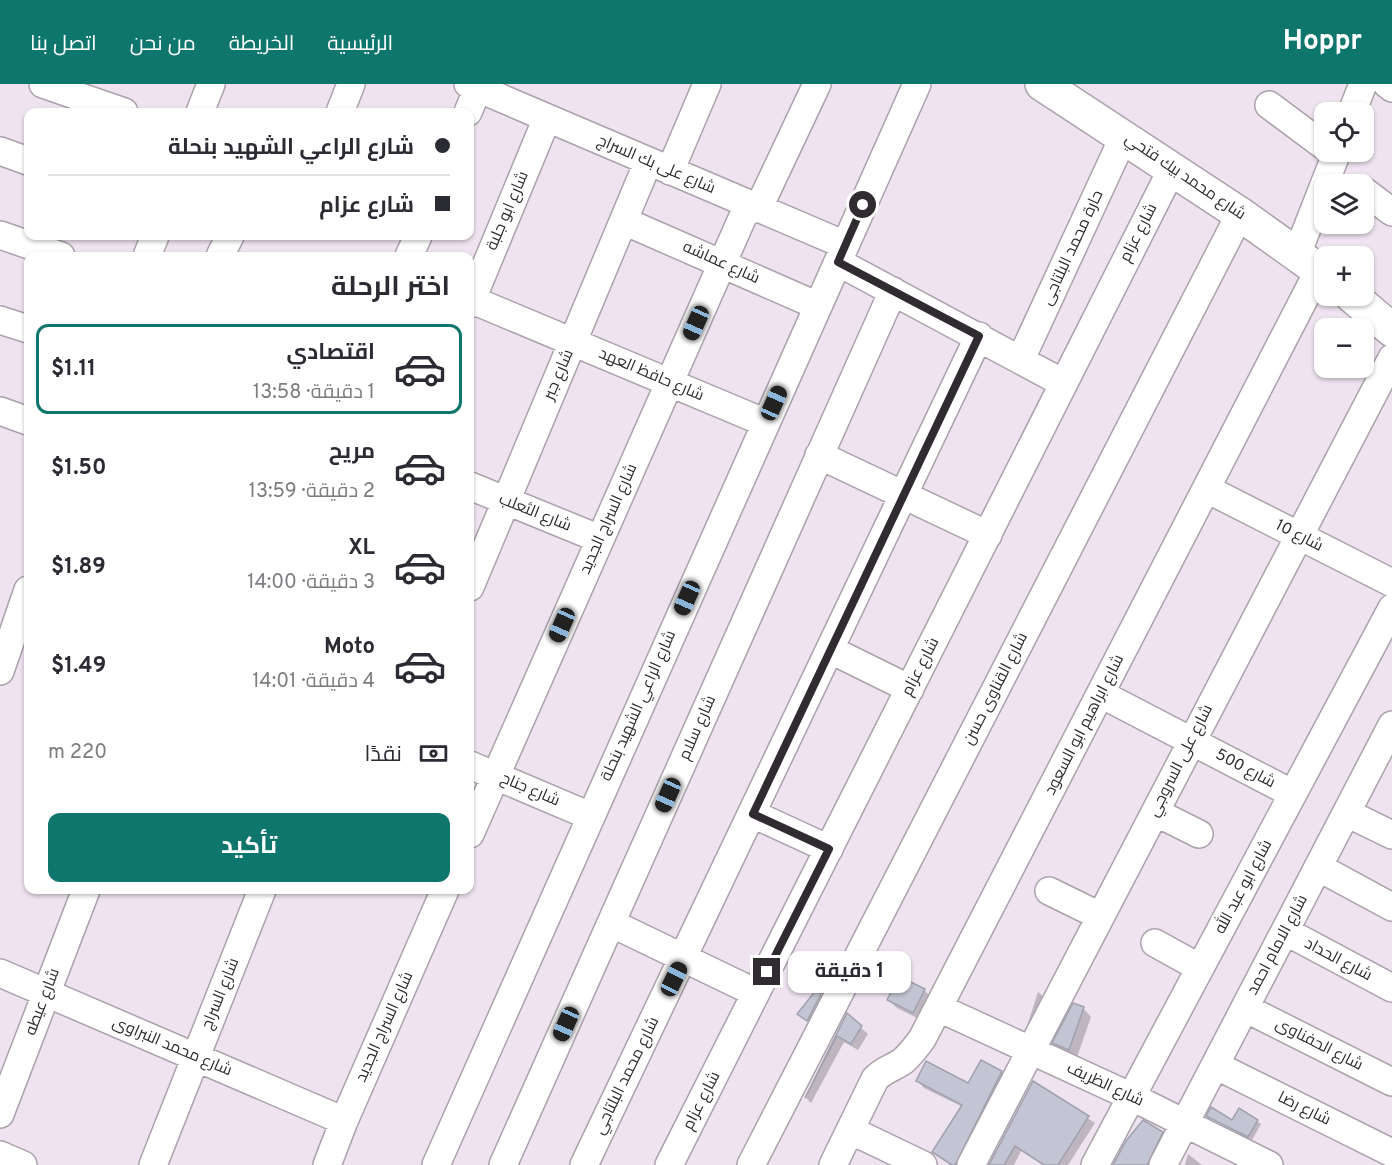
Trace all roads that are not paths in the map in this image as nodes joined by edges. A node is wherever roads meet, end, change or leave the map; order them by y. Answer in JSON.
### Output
{"nodes":[{"id":1,"x":43,"y":84,"type":"edge"},
{"id":2,"x":211,"y":84,"type":"edge"},
{"id":3,"x":351,"y":84,"type":"edge"},
{"id":4,"x":817,"y":84,"type":"edge"},
{"id":5,"x":916,"y":84,"type":"edge"},
{"id":6,"x":1042,"y":84,"type":"edge"},
{"id":7,"x":1363,"y":84,"type":"edge"},
{"id":8,"x":1387,"y":84,"type":"edge"},
{"id":9,"x":698,"y":87,"type":"edge"},
{"id":10,"x":1392,"y":88,"type":"edge"},
{"id":11,"x":471,"y":95,"type":"edge"},
{"id":12,"x":524,"y":95,"type":"edge"},
{"id":13,"x":1356,"y":102,"type":"edge"},
{"id":14,"x":1269,"y":105,"type":"dead end"},
{"id":15,"x":112,"y":108,"type":"edge"},
{"id":16,"x":202,"y":108,"type":"edge"},
{"id":17,"x":342,"y":108,"type":"edge"},
{"id":18,"x":547,"y":118,"type":"junction"},
{"id":19,"x":1124,"y":136,"type":"junction"},
{"id":20,"x":1314,"y":140,"type":"edge"},
{"id":21,"x":0,"y":151,"type":"edge"},
{"id":22,"x":24,"y":160,"type":"edge"},
{"id":23,"x":1331,"y":162,"type":"edge"},
{"id":24,"x":1338,"y":162,"type":"edge"},
{"id":25,"x":659,"y":166,"type":"junction"},
{"id":26,"x":1172,"y":169,"type":"junction"},
{"id":27,"x":1347,"y":174,"type":"edge"},
{"id":28,"x":1374,"y":198,"type":"edge"},
{"id":29,"x":753,"y":207,"type":"junction"},
{"id":30,"x":1392,"y":212,"type":"edge"},
{"id":31,"x":1240,"y":214,"type":"junction"},
{"id":32,"x":624,"y":221,"type":"junction"},
{"id":33,"x":0,"y":236,"type":"edge"},
{"id":34,"x":49,"y":252,"type":"edge"},
{"id":35,"x":841,"y":254,"type":"junction"},
{"id":36,"x":723,"y":264,"type":"junction"},
{"id":37,"x":1313,"y":266,"type":"edge"},
{"id":38,"x":474,"y":291,"type":"edge"},
{"id":39,"x":893,"y":291,"type":"junction"},
{"id":40,"x":474,"y":303,"type":"edge"},
{"id":41,"x":818,"y":306,"type":"junction"},
{"id":42,"x":1364,"y":306,"type":"edge"},
{"id":43,"x":0,"y":320,"type":"edge"},
{"id":44,"x":24,"y":329,"type":"edge"},
{"id":45,"x":1392,"y":330,"type":"edge"},
{"id":46,"x":979,"y":336,"type":"junction"},
{"id":47,"x":572,"y":342,"type":"junction"},
{"id":48,"x":1392,"y":358,"type":"edge"},
{"id":49,"x":1021,"y":359,"type":"junction"},
{"id":50,"x":670,"y":383,"type":"junction"},
{"id":51,"x":1063,"y":383,"type":"junction"},
{"id":52,"x":0,"y":411,"type":"edge"},
{"id":53,"x":24,"y":420,"type":"edge"},
{"id":54,"x":766,"y":423,"type":"junction"},
{"id":55,"x":819,"y":455,"type":"junction"},
{"id":56,"x":474,"y":488,"type":"edge"},
{"id":57,"x":1207,"y":489,"type":"junction"},
{"id":58,"x":904,"y":495,"type":"junction"},
{"id":59,"x":506,"y":501,"type":"junction"},
{"id":60,"x":988,"y":535,"type":"junction"},
{"id":61,"x":1299,"y":536,"type":"junction"},
{"id":62,"x":600,"y":539,"type":"junction"},
{"id":63,"x":474,"y":578,"type":"edge"},
{"id":64,"x":1392,"y":583,"type":"edge"},
{"id":65,"x":24,"y":602,"type":"edge"},
{"id":66,"x":1392,"y":608,"type":"edge"},
{"id":67,"x":831,"y":650,"type":"junction"},
{"id":68,"x":0,"y":671,"type":"edge"},
{"id":69,"x":910,"y":689,"type":"junction"},
{"id":70,"x":1101,"y":694,"type":"junction"},
{"id":71,"x":1191,"y":741,"type":"junction"},
{"id":72,"x":1388,"y":742,"type":"edge"},
{"id":73,"x":474,"y":767,"type":"edge"},
{"id":74,"x":495,"y":776,"type":"junction"},
{"id":75,"x":1293,"y":794,"type":"junction"},
{"id":76,"x":1155,"y":812,"type":"junction"},
{"id":77,"x":1347,"y":813,"type":"junction"},
{"id":78,"x":753,"y":814,"type":"junction"},
{"id":79,"x":590,"y":816,"type":"junction"},
{"id":80,"x":474,"y":825,"type":"edge"},
{"id":81,"x":1198,"y":834,"type":"dead end"},
{"id":82,"x":1392,"y":835,"type":"edge"},
{"id":83,"x":829,"y":849,"type":"junction"},
{"id":84,"x":1318,"y":867,"type":"junction"},
{"id":85,"x":1049,"y":891,"type":"dead end"},
{"id":86,"x":84,"y":894,"type":"edge"},
{"id":87,"x":260,"y":894,"type":"edge"},
{"id":88,"x":443,"y":894,"type":"edge"},
{"id":89,"x":1392,"y":907,"type":"edge"},
{"id":90,"x":1100,"y":916,"type":"junction"},
{"id":91,"x":611,"y":923,"type":"junction"},
{"id":92,"x":1285,"y":931,"type":"junction"},
{"id":93,"x":1155,"y":943,"type":"dead end"},
{"id":94,"x":684,"y":958,"type":"junction"},
{"id":95,"x":1200,"y":968,"type":"junction"},
{"id":96,"x":0,"y":973,"type":"edge"},
{"id":97,"x":1392,"y":988,"type":"edge"},
{"id":98,"x":46,"y":993,"type":"junction"},
{"id":99,"x":756,"y":993,"type":"junction"},
{"id":100,"x":939,"y":1008,"type":"junction"},
{"id":101,"x":1245,"y":1008,"type":"junction"},
{"id":102,"x":1029,"y":1050,"type":"junction"},
{"id":103,"x":196,"y":1057,"type":"junction"},
{"id":104,"x":1215,"y":1065,"type":"junction"},
{"id":105,"x":1392,"y":1082,"type":"edge"},
{"id":106,"x":1131,"y":1097,"type":"junction"},
{"id":107,"x":0,"y":1114,"type":"edge"},
{"id":108,"x":344,"y":1121,"type":"junction"},
{"id":109,"x":1185,"y":1123,"type":"junction"},
{"id":110,"x":850,"y":1130,"type":"junction"},
{"id":111,"x":1387,"y":1151,"type":"edge"},
{"id":112,"x":0,"y":1155,"type":"edge"},
{"id":113,"x":909,"y":1162,"type":"edge"},
{"id":114,"x":23,"y":1165,"type":"edge"},
{"id":115,"x":153,"y":1165,"type":"edge"},
{"id":116,"x":327,"y":1165,"type":"edge"},
{"id":117,"x":436,"y":1165,"type":"edge"},
{"id":118,"x":502,"y":1165,"type":"edge"},
{"id":119,"x":584,"y":1165,"type":"edge"},
{"id":120,"x":669,"y":1165,"type":"edge"},
{"id":121,"x":752,"y":1165,"type":"edge"},
{"id":122,"x":833,"y":1165,"type":"edge"},
{"id":123,"x":971,"y":1165,"type":"edge"},
{"id":124,"x":1095,"y":1165,"type":"edge"},
{"id":125,"x":1163,"y":1165,"type":"edge"},
{"id":126,"x":1269,"y":1165,"type":"edge"}],
"edges":[{"from":1,"to":15,"type":"street"},
{"from":2,"to":16,"type":"street"},
{"from":3,"to":17,"type":"street"},
{"from":4,"to":29,"type":"street","name":"شارع السراج الجديد"},
{"from":5,"to":35,"type":"street","name":"شارع الراعي الشهيد بنحلة"},
{"from":6,"to":19,"type":"street","name":"شارع محمد بيك فتحي"},
{"from":7,"to":13,"type":"street"},
{"from":8,"to":10,"type":"street"},
{"from":9,"to":25,"type":"street","name":"شارع جبر"},
{"from":11,"to":12,"type":"street","name":"شارع على بك السراج"},
{"from":12,"to":18,"type":"street","name":"شارع على بك السراج"},
{"from":14,"to":20,"type":"street"},
{"from":18,"to":25,"type":"street","name":"شارع على بك السراج"},
{"from":18,"to":38,"type":"street","name":"شارع ابو جلبة"},
{"from":19,"to":26,"type":"street","name":"شارع محمد بيك فتحي"},
{"from":19,"to":49,"type":"street","name":"حارة محمد البلتاجى"},
{"from":21,"to":22,"type":"street"},
{"from":23,"to":37,"type":"street","name":"شارع ابراهيم ابو السعود"},
{"from":24,"to":27,"type":"street"},
{"from":25,"to":29,"type":"street","name":"شارع على بك السراج"},
{"from":25,"to":32,"type":"street","name":"شارع جبر"},
{"from":26,"to":31,"type":"street","name":"شارع محمد بيك فتحي"},
{"from":26,"to":51,"type":"street","name":"شارع عزام"},
{"from":28,"to":30,"type":"street"},
{"from":29,"to":35,"type":"street","name":"شارع على بك السراج"},
{"from":29,"to":36,"type":"street","name":"شارع السراج الجديد"},
{"from":31,"to":37,"type":"street","name":"شارع محمد بيك فتحي"},
{"from":31,"to":121,"type":"street","name":"شارع القناوى حسن"},
{"from":32,"to":36,"type":"street","name":"شارع عماشه"},
{"from":32,"to":47,"type":"street","name":"شارع جبر"},
{"from":33,"to":34,"type":"street"},
{"from":35,"to":39,"type":"street","name":"شارع على بك السراج"},
{"from":35,"to":41,"type":"street","name":"شارع الراعي الشهيد بنحلة"},
{"from":36,"to":41,"type":"street","name":"شارع عماشه"},
{"from":36,"to":50,"type":"street","name":"شارع السراج الجديد"},
{"from":37,"to":57,"type":"street","name":"شارع ابراهيم ابو السعود"},
{"from":39,"to":46,"type":"street","name":"شارع على بك السراج"},
{"from":39,"to":55,"type":"street","name":"شارع سلام"},
{"from":40,"to":47,"type":"street","name":"شارع حافظ العهد"},
{"from":41,"to":54,"type":"street","name":"شارع الراعي الشهيد بنحلة"},
{"from":42,"to":45,"type":"street"},
{"from":43,"to":44,"type":"street"},
{"from":46,"to":49,"type":"street","name":"شارع على بك السراج"},
{"from":46,"to":58,"type":"street","name":"شارع محمد البلتاجي"},
{"from":47,"to":50,"type":"street","name":"شارع حافظ العهد"},
{"from":47,"to":59,"type":"street","name":"شارع جبر"},
{"from":48,"to":61,"type":"street","name":"شارع على السروجي"},
{"from":49,"to":51,"type":"street","name":"شارع على بك السراج"},
{"from":50,"to":54,"type":"street","name":"شارع حافظ العهد"},
{"from":50,"to":62,"type":"street","name":"شارع السراج الجديد"},
{"from":51,"to":60,"type":"street","name":"شارع عزام"},
{"from":52,"to":53,"type":"street"},
{"from":54,"to":79,"type":"street","name":"شارع الراعي الشهيد بنحلة"},
{"from":55,"to":58,"type":"street"},
{"from":55,"to":91,"type":"street","name":"شارع سلام"},
{"from":56,"to":59,"type":"street","name":"شارع الثعلب"},
{"from":57,"to":61,"type":"street","name":"شارع 10"},
{"from":57,"to":70,"type":"street","name":"شارع ابراهيم ابو السعود"},
{"from":58,"to":60,"type":"street"},
{"from":58,"to":67,"type":"street","name":"شارع محمد البلتاجي"},
{"from":59,"to":62,"type":"street","name":"شارع الثعلب"},
{"from":59,"to":63,"type":"street","name":"شارع جبر"},
{"from":60,"to":69,"type":"street","name":"شارع عزام"},
{"from":61,"to":64,"type":"street","name":"شارع 10"},
{"from":61,"to":71,"type":"street","name":"شارع على السروجي"},
{"from":62,"to":74,"type":"street","name":"شارع السراج الجديد"},
{"from":65,"to":68,"type":"street"},
{"from":66,"to":75,"type":"street","name":"شارع ابو عبد الله"},
{"from":67,"to":69,"type":"street"},
{"from":67,"to":78,"type":"street","name":"شارع محمد البلتاجي"},
{"from":69,"to":83,"type":"street","name":"شارع عزام"},
{"from":70,"to":71,"type":"street","name":"شارع 500"},
{"from":70,"to":100,"type":"street","name":"شارع ابراهيم ابو السعود"},
{"from":71,"to":75,"type":"street","name":"شارع 500"},
{"from":71,"to":76,"type":"street","name":"شارع على السروجي"},
{"from":72,"to":77,"type":"street","name":"شارع الامام احمد"},
{"from":73,"to":74,"type":"street","name":"شارع جناح"},
{"from":74,"to":79,"type":"street","name":"شارع جناح"},
{"from":74,"to":80,"type":"street","name":"شارع السراج الجديد"},
{"from":75,"to":95,"type":"street","name":"شارع ابو عبد الله"},
{"from":76,"to":81,"type":"street"},
{"from":76,"to":90,"type":"street","name":"شارع على السروجي"},
{"from":77,"to":82,"type":"street"},
{"from":77,"to":84,"type":"street","name":"شارع الامام احمد"},
{"from":78,"to":83,"type":"street"},
{"from":78,"to":94,"type":"street","name":"شارع محمد البلتاجي"},
{"from":79,"to":117,"type":"street","name":"شارع الراعي الشهيد بنحلة"},
{"from":83,"to":99,"type":"street","name":"شارع عزام"},
{"from":84,"to":89,"type":"street"},
{"from":84,"to":92,"type":"street","name":"شارع الامام احمد"},
{"from":85,"to":90,"type":"street"},
{"from":86,"to":98,"type":"street","name":"شارع عيطه"},
{"from":87,"to":103,"type":"street","name":"شارع السراج"},
{"from":88,"to":108,"type":"street","name":"شارع السراج الجديد"},
{"from":90,"to":102,"type":"street","name":"شارع على السروجي"},
{"from":91,"to":94,"type":"street"},
{"from":91,"to":118,"type":"street","name":"شارع سلام"},
{"from":92,"to":97,"type":"street","name":"شارع الحداد"},
{"from":92,"to":101,"type":"street","name":"شارع الامام احمد"},
{"from":93,"to":95,"type":"street"},
{"from":94,"to":99,"type":"street"},
{"from":94,"to":119,"type":"street","name":"شارع محمد البلتاجي"},
{"from":95,"to":106,"type":"street","name":"شارع ابو عبد الله"},
{"from":96,"to":98,"type":"street","name":"شارع محمد النبراوى"},
{"from":98,"to":103,"type":"street","name":"شارع محمد النبراوى"},
{"from":98,"to":107,"type":"street","name":"شارع عيطه"},
{"from":99,"to":120,"type":"street","name":"شارع عزام"},
{"from":100,"to":102,"type":"street","name":"شارع الظريف"},
{"from":100,"to":110,"type":"street","name":"شارع ابراهيم ابو السعود"},
{"from":101,"to":104,"type":"street","name":"شارع الامام احمد"},
{"from":101,"to":105,"type":"street","name":"شارع الحفناوى"},
{"from":102,"to":106,"type":"street","name":"شارع الظريف"},
{"from":102,"to":123,"type":"street","name":"شارع على السروجي"},
{"from":103,"to":108,"type":"street","name":"شارع محمد النبراوى"},
{"from":103,"to":115,"type":"street","name":"شارع السراج"},
{"from":104,"to":109,"type":"street","name":"شارع الامام احمد"},
{"from":104,"to":111,"type":"street","name":"شارع رضا"},
{"from":106,"to":109,"type":"street","name":"شارع الظريف"},
{"from":106,"to":124,"type":"street","name":"شارع ابو عبد الله"},
{"from":108,"to":116,"type":"street","name":"شارع السراج الجديد"},
{"from":109,"to":125,"type":"street","name":"شارع الامام احمد"},
{"from":109,"to":126,"type":"street","name":"شارع الظريف"},
{"from":110,"to":113,"type":"street"},
{"from":110,"to":122,"type":"street","name":"شارع ابراهيم ابو السعود"},
{"from":112,"to":114,"type":"street"}]}
